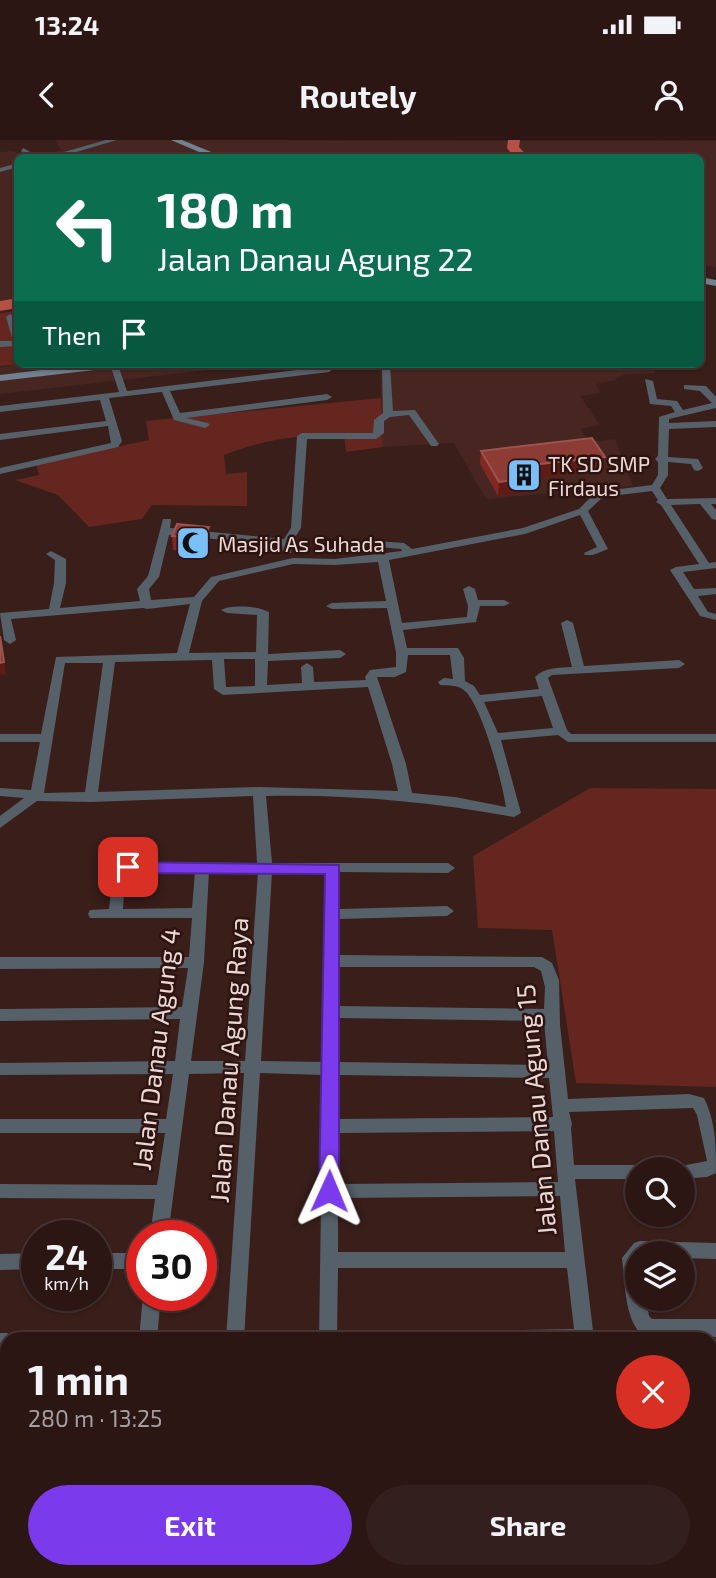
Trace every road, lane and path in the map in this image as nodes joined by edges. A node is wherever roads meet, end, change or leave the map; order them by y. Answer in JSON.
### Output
{"nodes":[{"id":1,"x":114,"y":140,"type":"edge"},
{"id":2,"x":175,"y":140,"type":"edge"},
{"id":3,"x":23,"y":150,"type":"dead end"},
{"id":4,"x":30,"y":154,"type":"edge"},
{"id":5,"x":61,"y":154,"type":"edge"},
{"id":6,"x":212,"y":154,"type":"edge"},
{"id":7,"x":14,"y":316,"type":"edge"},
{"id":8,"x":0,"y":318,"type":"edge"},
{"id":9,"x":88,"y":368,"type":"edge"},
{"id":10,"x":115,"y":368,"type":"edge"},
{"id":11,"x":386,"y":368,"type":"edge"},
{"id":12,"x":0,"y":378,"type":"edge"},
{"id":13,"x":648,"y":382,"type":"dead end"},
{"id":14,"x":328,"y":384,"type":"edge"},
{"id":15,"x":687,"y":387,"type":"dead end"},
{"id":16,"x":165,"y":389,"type":"junction"},
{"id":17,"x":124,"y":394,"type":"junction"},
{"id":18,"x":104,"y":396,"type":"junction"},
{"id":19,"x":716,"y":404,"type":"edge"},
{"id":20,"x":0,"y":409,"type":"edge"},
{"id":21,"x":680,"y":412,"type":"junction"},
{"id":22,"x":388,"y":414,"type":"junction"},
{"id":23,"x":176,"y":416,"type":"junction"},
{"id":24,"x":112,"y":423,"type":"junction"},
{"id":25,"x":716,"y":424,"type":"edge"},
{"id":26,"x":205,"y":425,"type":"dead end"},
{"id":27,"x":663,"y":426,"type":"junction"},
{"id":28,"x":0,"y":437,"type":"edge"},
{"id":29,"x":434,"y":444,"type":"dead end"},
{"id":30,"x":660,"y":459,"type":"junction"},
{"id":31,"x":698,"y":468,"type":"dead end"},
{"id":32,"x":0,"y":472,"type":"edge"},
{"id":33,"x":0,"y":480,"type":"edge"},
{"id":34,"x":655,"y":488,"type":"junction"},
{"id":35,"x":703,"y":501,"type":"junction"},
{"id":36,"x":716,"y":501,"type":"edge"},
{"id":37,"x":661,"y":502,"type":"junction"},
{"id":38,"x":583,"y":511,"type":"junction"},
{"id":39,"x":716,"y":517,"type":"edge"},
{"id":40,"x":287,"y":542,"type":"junction"},
{"id":41,"x":351,"y":542,"type":"dead end"},
{"id":42,"x":409,"y":552,"type":"junction"},
{"id":43,"x":589,"y":553,"type":"dead end"},
{"id":44,"x":51,"y":554,"type":"dead end"},
{"id":45,"x":383,"y":558,"type":"junction"},
{"id":46,"x":293,"y":561,"type":"junction"},
{"id":47,"x":711,"y":565,"type":"edge"},
{"id":48,"x":470,"y":589,"type":"dead end"},
{"id":49,"x":716,"y":590,"type":"edge"},
{"id":50,"x":691,"y":593,"type":"junction"},
{"id":51,"x":197,"y":600,"type":"junction"},
{"id":52,"x":473,"y":603,"type":"junction"},
{"id":53,"x":504,"y":603,"type":"dead end"},
{"id":54,"x":391,"y":604,"type":"junction"},
{"id":55,"x":147,"y":606,"type":"junction"},
{"id":56,"x":332,"y":606,"type":"dead end"},
{"id":57,"x":227,"y":610,"type":"dead end"},
{"id":58,"x":54,"y":611,"type":"junction"},
{"id":59,"x":2,"y":616,"type":"edge"},
{"id":60,"x":716,"y":617,"type":"edge"},
{"id":61,"x":567,"y":623,"type":"dead end"},
{"id":62,"x":396,"y":627,"type":"junction"},
{"id":63,"x":10,"y":640,"type":"dead end"},
{"id":64,"x":402,"y":652,"type":"junction"},
{"id":65,"x":340,"y":654,"type":"dead end"},
{"id":66,"x":260,"y":656,"type":"junction"},
{"id":67,"x":182,"y":657,"type":"junction"},
{"id":68,"x":218,"y":657,"type":"junction"},
{"id":69,"x":109,"y":660,"type":"junction"},
{"id":70,"x":679,"y":664,"type":"dead end"},
{"id":71,"x":307,"y":667,"type":"dead end"},
{"id":72,"x":579,"y":670,"type":"junction"},
{"id":73,"x":444,"y":682,"type":"dead end"},
{"id":74,"x":373,"y":683,"type":"junction"},
{"id":75,"x":459,"y":683,"type":"junction"},
{"id":76,"x":308,"y":686,"type":"junction"},
{"id":77,"x":261,"y":688,"type":"junction"},
{"id":78,"x":547,"y":692,"type":"junction"},
{"id":79,"x":476,"y":699,"type":"junction"},
{"id":80,"x":561,"y":731,"type":"junction"},
{"id":81,"x":493,"y":737,"type":"junction"},
{"id":82,"x":0,"y":738,"type":"edge"},
{"id":83,"x":45,"y":738,"type":"junction"},
{"id":84,"x":716,"y":738,"type":"edge"},
{"id":85,"x":259,"y":791,"type":"junction"},
{"id":86,"x":0,"y":792,"type":"edge"},
{"id":87,"x":406,"y":795,"type":"junction"},
{"id":88,"x":35,"y":796,"type":"junction"},
{"id":89,"x":91,"y":798,"type":"junction"},
{"id":90,"x":0,"y":822,"type":"edge"},
{"id":91,"x":448,"y":868,"type":"dead end"},
{"id":92,"x":202,"y":869,"type":"junction"},
{"id":93,"x":265,"y":869,"type":"junction"},
{"id":94,"x":333,"y":869,"type":"junction"},
{"id":95,"x":447,"y":911,"type":"dead end"},
{"id":96,"x":116,"y":913,"type":"junction"},
{"id":97,"x":95,"y":914,"type":"dead end"},
{"id":98,"x":197,"y":914,"type":"junction"},
{"id":99,"x":333,"y":914,"type":"junction"},
{"id":100,"x":332,"y":961,"type":"junction"},
{"id":101,"x":196,"y":962,"type":"junction"},
{"id":102,"x":0,"y":963,"type":"edge"},
{"id":103,"x":332,"y":1012,"type":"junction"},
{"id":104,"x":187,"y":1013,"type":"junction"},
{"id":105,"x":0,"y":1015,"type":"edge"},
{"id":106,"x":551,"y":1015,"type":"junction"},
{"id":107,"x":252,"y":1067,"type":"junction"},
{"id":108,"x":179,"y":1068,"type":"junction"},
{"id":109,"x":331,"y":1068,"type":"junction"},
{"id":110,"x":0,"y":1069,"type":"edge"},
{"id":111,"x":558,"y":1072,"type":"junction"},
{"id":112,"x":562,"y":1106,"type":"junction"},
{"id":113,"x":564,"y":1124,"type":"junction"},
{"id":114,"x":0,"y":1126,"type":"edge"},
{"id":115,"x":173,"y":1126,"type":"junction"},
{"id":116,"x":330,"y":1126,"type":"junction"},
{"id":117,"x":695,"y":1171,"type":"edge"},
{"id":118,"x":625,"y":1174,"type":"edge"},
{"id":119,"x":566,"y":1181,"type":"junction"},
{"id":120,"x":0,"y":1191,"type":"edge"},
{"id":121,"x":329,"y":1191,"type":"junction"},
{"id":122,"x":165,"y":1192,"type":"junction"},
{"id":123,"x":161,"y":1220,"type":"edge"},
{"id":124,"x":716,"y":1251,"type":"edge"},
{"id":125,"x":328,"y":1259,"type":"junction"},
{"id":126,"x":573,"y":1260,"type":"junction"},
{"id":127,"x":21,"y":1261,"type":"edge"},
{"id":128,"x":0,"y":1262,"type":"edge"},
{"id":129,"x":151,"y":1311,"type":"edge"},
{"id":130,"x":716,"y":1328,"type":"edge"},
{"id":131,"x":149,"y":1332,"type":"edge"},
{"id":132,"x":235,"y":1332,"type":"edge"},
{"id":133,"x":328,"y":1332,"type":"edge"},
{"id":134,"x":584,"y":1332,"type":"edge"}],
"edges":[{"from":1,"to":5,"type":"street"},
{"from":2,"to":6,"type":"main road"},
{"from":3,"to":4,"type":"street"},
{"from":7,"to":8,"type":"street"},
{"from":9,"to":12,"type":"main road"},
{"from":10,"to":17,"type":"street"},
{"from":11,"to":22,"type":"street"},
{"from":13,"to":21,"type":"street"},
{"from":14,"to":16,"type":"street"},
{"from":14,"to":23,"type":"street"},
{"from":15,"to":19,"type":"street"},
{"from":16,"to":17,"type":"street"},
{"from":16,"to":23,"type":"street"},
{"from":17,"to":18,"type":"street"},
{"from":18,"to":20,"type":"street"},
{"from":18,"to":24,"type":"street"},
{"from":19,"to":21,"type":"street"},
{"from":21,"to":27,"type":"street"},
{"from":22,"to":29,"type":"street"},
{"from":22,"to":40,"type":"street"},
{"from":23,"to":26,"type":"street"},
{"from":24,"to":28,"type":"street"},
{"from":24,"to":32,"type":"street"},
{"from":25,"to":27,"type":"street"},
{"from":27,"to":30,"type":"street"},
{"from":30,"to":31,"type":"street"},
{"from":30,"to":34,"type":"street"},
{"from":32,"to":33,"type":"street"},
{"from":34,"to":37,"type":"street"},
{"from":34,"to":38,"type":"street"},
{"from":35,"to":36,"type":"street"},
{"from":35,"to":37,"type":"street"},
{"from":35,"to":39,"type":"street"},
{"from":37,"to":47,"type":"street"},
{"from":38,"to":42,"type":"street"},
{"from":38,"to":43,"type":"street"},
{"from":40,"to":46,"type":"street"},
{"from":40,"to":55,"type":"street"},
{"from":41,"to":42,"type":"street"},
{"from":42,"to":45,"type":"street"},
{"from":44,"to":58,"type":"street"},
{"from":45,"to":46,"type":"street"},
{"from":45,"to":54,"type":"street"},
{"from":46,"to":51,"type":"street"},
{"from":47,"to":50,"type":"street"},
{"from":48,"to":52,"type":"street"},
{"from":49,"to":50,"type":"street"},
{"from":50,"to":60,"type":"street"},
{"from":51,"to":55,"type":"street"},
{"from":51,"to":67,"type":"street"},
{"from":52,"to":53,"type":"street"},
{"from":52,"to":62,"type":"street"},
{"from":54,"to":56,"type":"street"},
{"from":54,"to":62,"type":"street"},
{"from":55,"to":58,"type":"street"},
{"from":57,"to":66,"type":"street"},
{"from":58,"to":59,"type":"street"},
{"from":59,"to":63,"type":"street"},
{"from":61,"to":72,"type":"street"},
{"from":62,"to":64,"type":"street"},
{"from":64,"to":74,"type":"street"},
{"from":64,"to":75,"type":"street"},
{"from":65,"to":66,"type":"street"},
{"from":66,"to":68,"type":"street"},
{"from":66,"to":77,"type":"street"},
{"from":67,"to":68,"type":"street"},
{"from":67,"to":69,"type":"street"},
{"from":68,"to":77,"type":"street"},
{"from":69,"to":83,"type":"street"},
{"from":69,"to":89,"type":"street"},
{"from":70,"to":72,"type":"street"},
{"from":71,"to":76,"type":"street"},
{"from":72,"to":78,"type":"street"},
{"from":73,"to":75,"type":"street"},
{"from":74,"to":76,"type":"street"},
{"from":74,"to":87,"type":"street"},
{"from":75,"to":79,"type":"street"},
{"from":76,"to":77,"type":"street"},
{"from":78,"to":79,"type":"street"},
{"from":78,"to":80,"type":"street"},
{"from":79,"to":81,"type":"street"},
{"from":80,"to":81,"type":"street"},
{"from":80,"to":84,"type":"street"},
{"from":81,"to":87,"type":"street"},
{"from":82,"to":83,"type":"street"},
{"from":83,"to":88,"type":"street"},
{"from":85,"to":87,"type":"street"},
{"from":85,"to":89,"type":"street"},
{"from":85,"to":93,"type":"street","name":"Jalan Danau Agung Raya"},
{"from":86,"to":88,"type":"street"},
{"from":88,"to":89,"type":"street"},
{"from":88,"to":90,"type":"street"},
{"from":91,"to":94,"type":"street"},
{"from":92,"to":93,"type":"street"},
{"from":92,"to":96,"type":"street"},
{"from":92,"to":98,"type":"street","name":"Jalan Danau Agung 4"},
{"from":93,"to":94,"type":"street"},
{"from":93,"to":107,"type":"street","name":"Jalan Danau Agung Raya"},
{"from":94,"to":99,"type":"street"},
{"from":95,"to":99,"type":"street"},
{"from":96,"to":97,"type":"street"},
{"from":96,"to":98,"type":"street"},
{"from":98,"to":101,"type":"street","name":"Jalan Danau Agung 4"},
{"from":99,"to":100,"type":"street"},
{"from":100,"to":103,"type":"street"},
{"from":100,"to":106,"type":"street","name":"Jalan Danau Agung 15"},
{"from":101,"to":102,"type":"street"},
{"from":101,"to":104,"type":"street","name":"Jalan Danau Agung 4"},
{"from":103,"to":106,"type":"street"},
{"from":103,"to":109,"type":"street"},
{"from":104,"to":105,"type":"street"},
{"from":104,"to":108,"type":"street","name":"Jalan Danau Agung 4"},
{"from":106,"to":111,"type":"street","name":"Jalan Danau Agung 15"},
{"from":107,"to":108,"type":"street"},
{"from":107,"to":109,"type":"street"},
{"from":107,"to":132,"type":"street","name":"Jalan Danau Agung Raya"},
{"from":108,"to":110,"type":"street"},
{"from":108,"to":115,"type":"street","name":"Jalan Danau Agung 4"},
{"from":109,"to":111,"type":"street"},
{"from":109,"to":116,"type":"street"},
{"from":111,"to":112,"type":"street","name":"Jalan Danau Agung 15"},
{"from":112,"to":113,"type":"street","name":"Jalan Danau Agung 15"},
{"from":112,"to":117,"type":"street"},
{"from":113,"to":116,"type":"street"},
{"from":113,"to":119,"type":"street","name":"Jalan Danau Agung 15"},
{"from":114,"to":115,"type":"street"},
{"from":115,"to":122,"type":"street","name":"Jalan Danau Agung 4"},
{"from":116,"to":121,"type":"street"},
{"from":118,"to":119,"type":"street"},
{"from":119,"to":121,"type":"street"},
{"from":119,"to":126,"type":"street","name":"Jalan Danau Agung 15"},
{"from":120,"to":122,"type":"street"},
{"from":121,"to":125,"type":"street"},
{"from":122,"to":123,"type":"street","name":"Jalan Danau Agung 4"},
{"from":124,"to":130,"type":"street"},
{"from":125,"to":126,"type":"street"},
{"from":125,"to":133,"type":"street"},
{"from":126,"to":134,"type":"street","name":"Jalan Danau Agung 15"},
{"from":127,"to":128,"type":"street"},
{"from":129,"to":131,"type":"street"}]}
